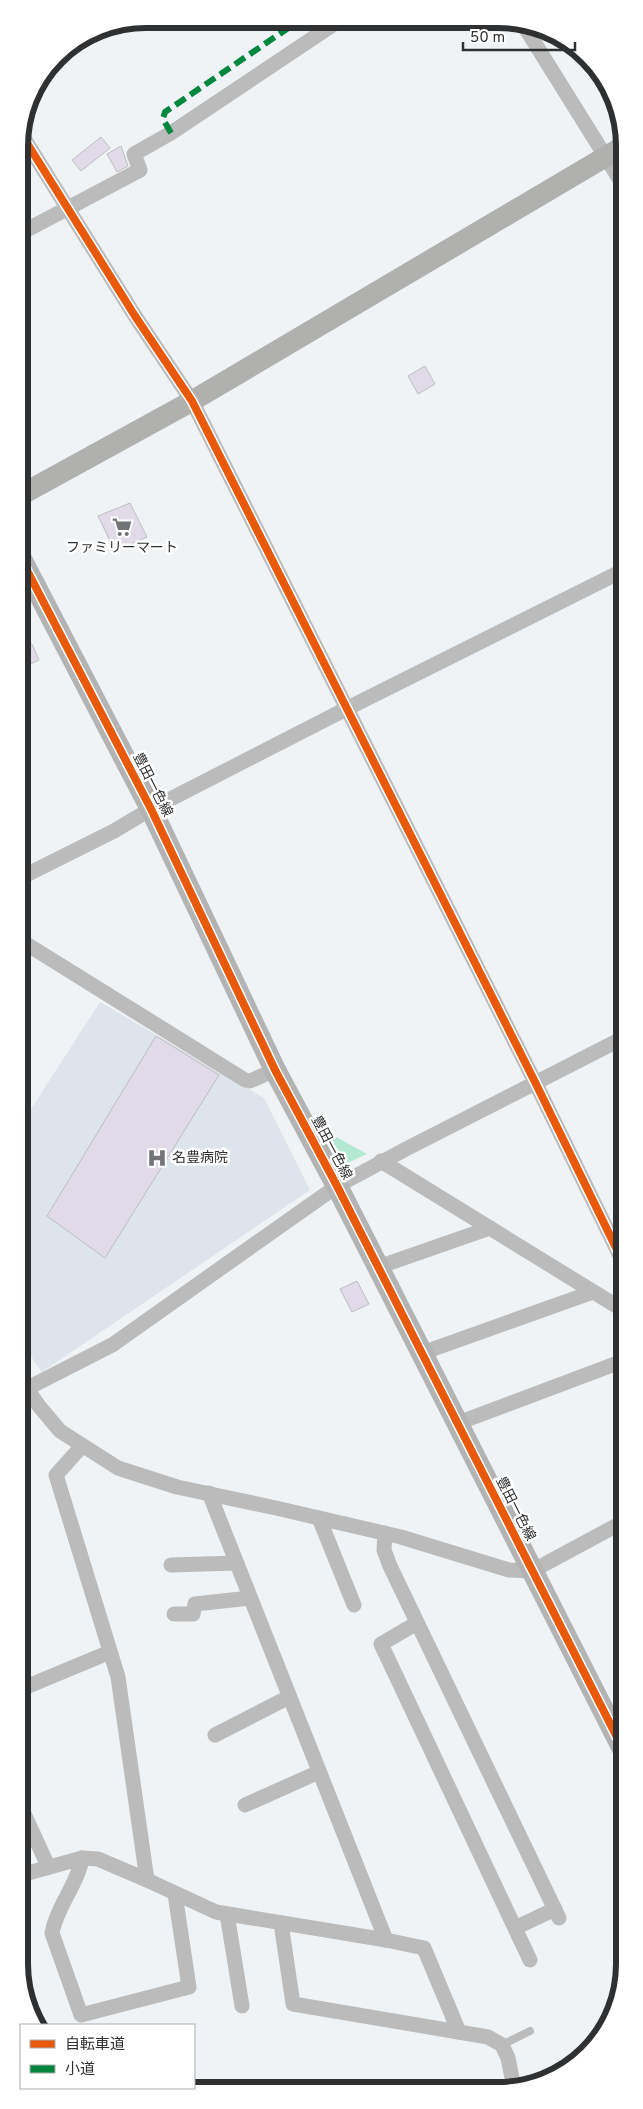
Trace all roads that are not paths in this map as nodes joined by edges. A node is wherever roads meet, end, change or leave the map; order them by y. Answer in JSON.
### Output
{"nodes":[{"id":1,"x":328,"y":28,"type":"edge"},
{"id":2,"x":529,"y":32,"type":"edge"},
{"id":3,"x":28,"y":145,"type":"edge"},
{"id":4,"x":614,"y":152,"type":"edge"},
{"id":5,"x":68,"y":208,"type":"junction"},
{"id":6,"x":28,"y":229,"type":"edge"},
{"id":7,"x":192,"y":401,"type":"junction"},
{"id":8,"x":28,"y":491,"type":"edge"},
{"id":9,"x":28,"y":571,"type":"edge"},
{"id":10,"x":616,"y":574,"type":"edge"},
{"id":11,"x":346,"y":709,"type":"junction"},
{"id":12,"x":151,"y":809,"type":"junction"},
{"id":13,"x":28,"y":874,"type":"edge"},
{"id":14,"x":28,"y":945,"type":"edge"},
{"id":15,"x":616,"y":1042,"type":"edge"},
{"id":16,"x":276,"y":1070,"type":"junction"},
{"id":17,"x":536,"y":1084,"type":"junction"},
{"id":18,"x":381,"y":1161,"type":"junction"},
{"id":19,"x":337,"y":1186,"type":"junction"},
{"id":20,"x":490,"y":1228,"type":"junction"},
{"id":21,"x":615,"y":1246,"type":"edge"},
{"id":22,"x":378,"y":1267,"type":"junction"},
{"id":23,"x":593,"y":1292,"type":"junction"},
{"id":24,"x":615,"y":1305,"type":"edge"},
{"id":25,"x":422,"y":1352,"type":"junction"},
{"id":26,"x":615,"y":1364,"type":"edge"},
{"id":27,"x":28,"y":1383,"type":"edge"},
{"id":28,"x":28,"y":1393,"type":"edge"},
{"id":29,"x":458,"y":1424,"type":"junction"},
{"id":30,"x":82,"y":1446,"type":"junction"},
{"id":31,"x":209,"y":1493,"type":"junction"},
{"id":32,"x":319,"y":1518,"type":"junction"},
{"id":33,"x":615,"y":1527,"type":"edge"},
{"id":34,"x":385,"y":1533,"type":"junction"},
{"id":35,"x":236,"y":1563,"type":"junction"},
{"id":36,"x":171,"y":1565,"type":"dead end"},
{"id":37,"x":532,"y":1571,"type":"junction"},
{"id":38,"x":250,"y":1598,"type":"junction"},
{"id":39,"x":354,"y":1605,"type":"dead end"},
{"id":40,"x":174,"y":1614,"type":"dead end"},
{"id":41,"x":417,"y":1623,"type":"junction"},
{"id":42,"x":110,"y":1652,"type":"junction"},
{"id":43,"x":28,"y":1686,"type":"edge"},
{"id":44,"x":290,"y":1697,"type":"junction"},
{"id":45,"x":215,"y":1734,"type":"dead end"},
{"id":46,"x":615,"y":1734,"type":"edge"},
{"id":47,"x":319,"y":1772,"type":"junction"},
{"id":48,"x":245,"y":1805,"type":"dead end"},
{"id":49,"x":28,"y":1822,"type":"edge"},
{"id":50,"x":82,"y":1858,"type":"junction"},
{"id":51,"x":48,"y":1866,"type":"junction"},
{"id":52,"x":28,"y":1873,"type":"edge"},
{"id":53,"x":147,"y":1880,"type":"junction"},
{"id":54,"x":175,"y":1894,"type":"junction"},
{"id":55,"x":227,"y":1914,"type":"junction"},
{"id":56,"x":281,"y":1923,"type":"junction"},
{"id":57,"x":514,"y":1928,"type":"junction"},
{"id":58,"x":386,"y":1940,"type":"junction"},
{"id":59,"x":530,"y":1960,"type":"dead end"},
{"id":60,"x":242,"y":2006,"type":"dead end"},
{"id":61,"x":530,"y":2030,"type":"dead end"},
{"id":62,"x":459,"y":2032,"type":"junction"},
{"id":63,"x":502,"y":2044,"type":"junction"},
{"id":64,"x":512,"y":2080,"type":"edge"}],
"edges":[{"from":1,"to":5,"type":"street"},
{"from":2,"to":4,"type":"street"},
{"from":3,"to":5,"type":"street"},
{"from":4,"to":7,"type":"street"},
{"from":5,"to":6,"type":"street"},
{"from":5,"to":7,"type":"street"},
{"from":7,"to":8,"type":"street"},
{"from":7,"to":11,"type":"street"},
{"from":9,"to":12,"type":"main road","name":"豊田一色線"},
{"from":10,"to":11,"type":"street"},
{"from":11,"to":12,"type":"street"},
{"from":11,"to":17,"type":"street"},
{"from":12,"to":13,"type":"street"},
{"from":12,"to":16,"type":"main road","name":"豊田一色線"},
{"from":14,"to":16,"type":"street"},
{"from":15,"to":17,"type":"street"},
{"from":16,"to":19,"type":"main road","name":"豊田一色線"},
{"from":17,"to":18,"type":"street"},
{"from":17,"to":21,"type":"street"},
{"from":18,"to":19,"type":"street"},
{"from":18,"to":20,"type":"street"},
{"from":19,"to":22,"type":"main road","name":"豊田一色線"},
{"from":19,"to":27,"type":"street"},
{"from":20,"to":22,"type":"street"},
{"from":20,"to":23,"type":"street"},
{"from":22,"to":25,"type":"main road","name":"豊田一色線"},
{"from":23,"to":24,"type":"street"},
{"from":23,"to":25,"type":"street"},
{"from":25,"to":29,"type":"main road","name":"豊田一色線"},
{"from":26,"to":29,"type":"street"},
{"from":28,"to":30,"type":"street"},
{"from":29,"to":37,"type":"main road","name":"豊田一色線"},
{"from":30,"to":31,"type":"street"},
{"from":30,"to":42,"type":"street"},
{"from":31,"to":32,"type":"street"},
{"from":31,"to":35,"type":"street"},
{"from":32,"to":34,"type":"street"},
{"from":32,"to":39,"type":"street"},
{"from":33,"to":37,"type":"street"},
{"from":34,"to":37,"type":"street"},
{"from":34,"to":41,"type":"street"},
{"from":35,"to":36,"type":"street"},
{"from":35,"to":38,"type":"street"},
{"from":37,"to":46,"type":"main road","name":"豊田一色線"},
{"from":38,"to":40,"type":"street"},
{"from":38,"to":44,"type":"street"},
{"from":41,"to":57,"type":"street"},
{"from":41,"to":57,"type":"street"},
{"from":42,"to":43,"type":"street"},
{"from":42,"to":53,"type":"street"},
{"from":44,"to":45,"type":"street"},
{"from":44,"to":47,"type":"street"},
{"from":47,"to":48,"type":"street"},
{"from":47,"to":58,"type":"street"},
{"from":49,"to":51,"type":"street"},
{"from":50,"to":51,"type":"street"},
{"from":50,"to":53,"type":"street"},
{"from":50,"to":54,"type":"street"},
{"from":51,"to":52,"type":"street"},
{"from":53,"to":54,"type":"street"},
{"from":54,"to":55,"type":"street"},
{"from":55,"to":56,"type":"street"},
{"from":55,"to":60,"type":"street"},
{"from":56,"to":58,"type":"street"},
{"from":56,"to":62,"type":"street"},
{"from":57,"to":59,"type":"street"},
{"from":58,"to":62,"type":"street"},
{"from":61,"to":63,"type":"lane"},
{"from":62,"to":63,"type":"street"},
{"from":63,"to":64,"type":"street"}]}
